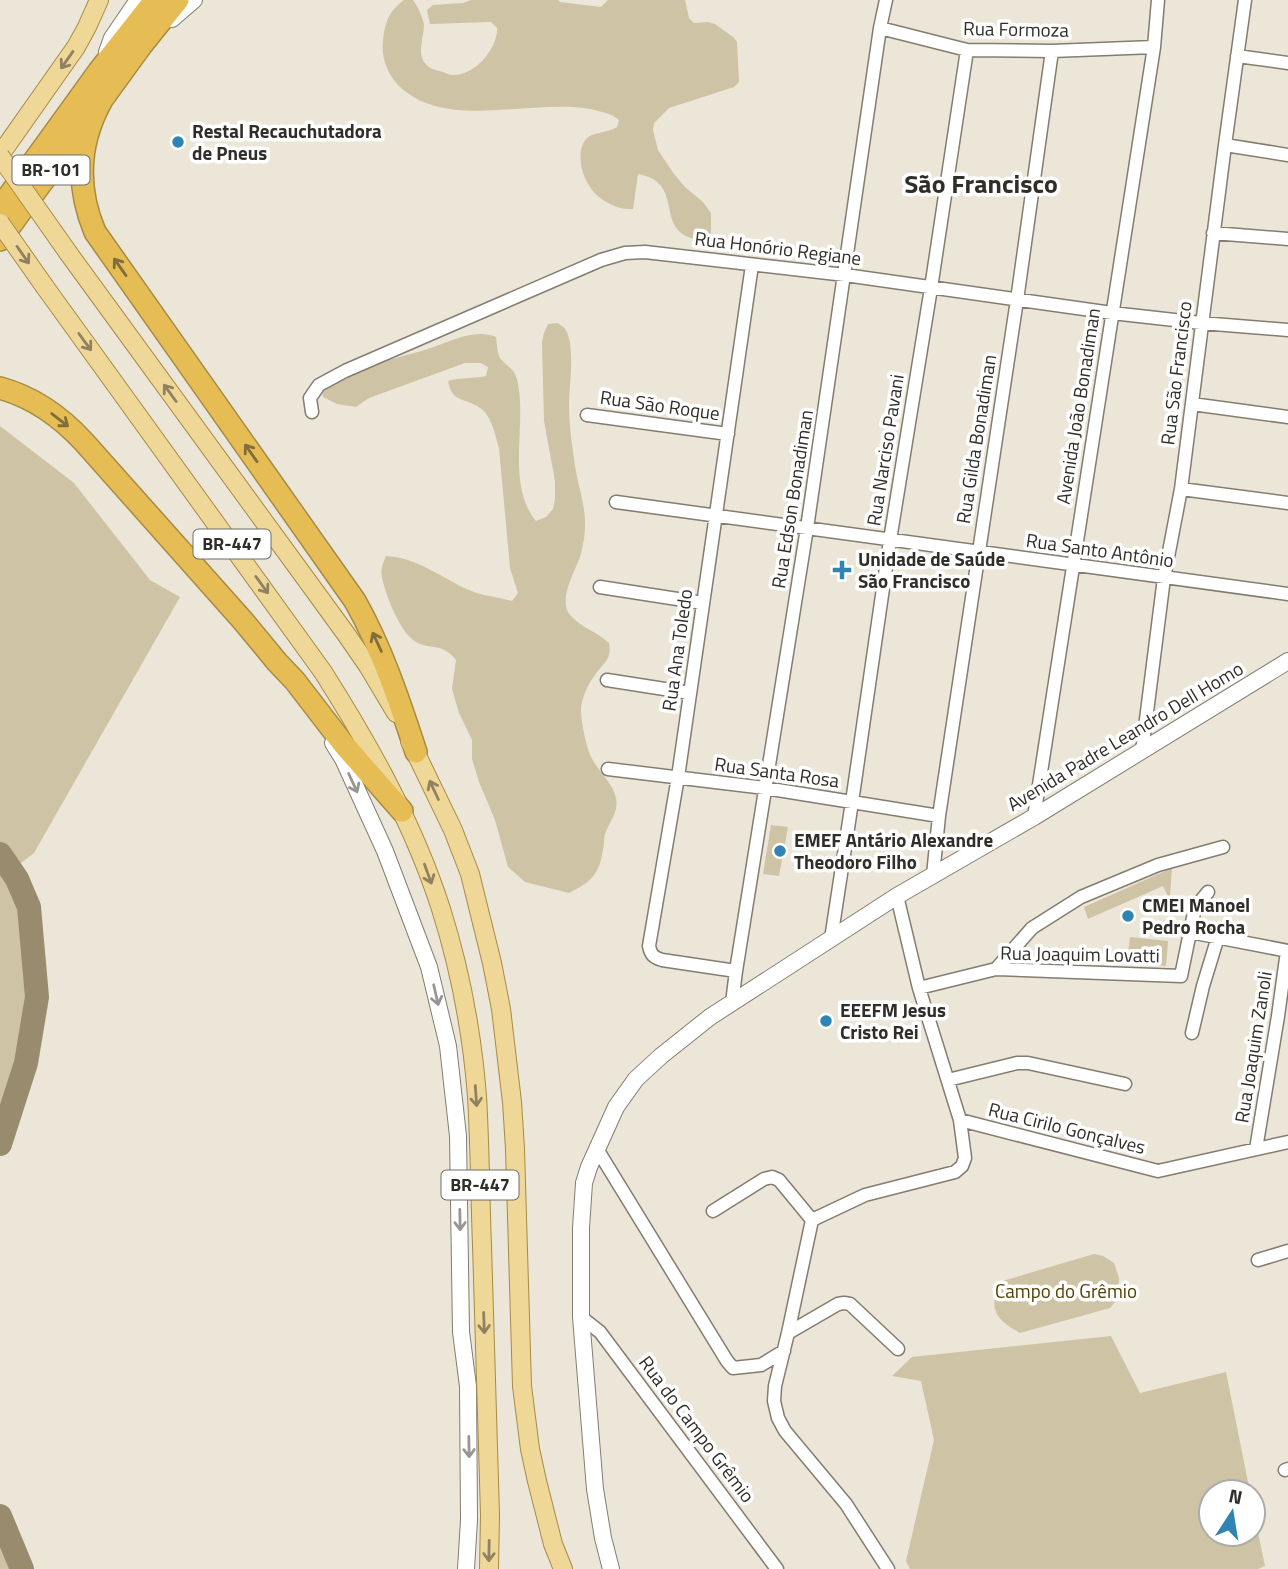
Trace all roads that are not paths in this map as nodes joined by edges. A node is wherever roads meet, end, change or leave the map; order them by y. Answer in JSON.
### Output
{"nodes":[{"id":1,"x":99,"y":0,"type":"edge"},
{"id":2,"x":138,"y":0,"type":"edge"},
{"id":3,"x":155,"y":0,"type":"edge"},
{"id":4,"x":178,"y":0,"type":"edge"},
{"id":5,"x":194,"y":0,"type":"edge"},
{"id":6,"x":886,"y":0,"type":"edge"},
{"id":7,"x":1158,"y":0,"type":"edge"},
{"id":8,"x":1245,"y":0,"type":"edge"},
{"id":9,"x":880,"y":28,"type":"junction"},
{"id":10,"x":141,"y":46,"type":"junction"},
{"id":11,"x":1154,"y":47,"type":"junction"},
{"id":12,"x":967,"y":50,"type":"junction"},
{"id":13,"x":1052,"y":51,"type":"junction"},
{"id":14,"x":1237,"y":56,"type":"junction"},
{"id":15,"x":1288,"y":63,"type":"edge"},
{"id":16,"x":99,"y":71,"type":"junction"},
{"id":17,"x":102,"y":100,"type":"junction"},
{"id":18,"x":1224,"y":145,"type":"junction"},
{"id":19,"x":1288,"y":155,"type":"edge"},
{"id":20,"x":0,"y":156,"type":"edge"},
{"id":21,"x":0,"y":208,"type":"edge"},
{"id":22,"x":0,"y":223,"type":"edge"},
{"id":23,"x":1213,"y":233,"type":"junction"},
{"id":24,"x":1288,"y":239,"type":"edge"},
{"id":25,"x":0,"y":240,"type":"edge"},
{"id":26,"x":752,"y":265,"type":"junction"},
{"id":27,"x":845,"y":275,"type":"junction"},
{"id":28,"x":931,"y":288,"type":"junction"},
{"id":29,"x":1017,"y":300,"type":"junction"},
{"id":30,"x":1112,"y":313,"type":"junction"},
{"id":31,"x":1201,"y":323,"type":"junction"},
{"id":32,"x":1288,"y":330,"type":"edge"},
{"id":33,"x":0,"y":388,"type":"edge"},
{"id":34,"x":1192,"y":404,"type":"junction"},
{"id":35,"x":312,"y":412,"type":"dead end"},
{"id":36,"x":587,"y":415,"type":"dead end"},
{"id":37,"x":1288,"y":417,"type":"edge"},
{"id":38,"x":728,"y":434,"type":"junction"},
{"id":39,"x":1181,"y":489,"type":"junction"},
{"id":40,"x":616,"y":502,"type":"dead end"},
{"id":41,"x":1288,"y":503,"type":"edge"},
{"id":42,"x":716,"y":516,"type":"junction"},
{"id":43,"x":807,"y":528,"type":"junction"},
{"id":44,"x":890,"y":540,"type":"junction"},
{"id":45,"x":978,"y":553,"type":"junction"},
{"id":46,"x":1074,"y":565,"type":"junction"},
{"id":47,"x":1164,"y":578,"type":"junction"},
{"id":48,"x":600,"y":587,"type":"dead end"},
{"id":49,"x":1288,"y":594,"type":"edge"},
{"id":50,"x":703,"y":603,"type":"junction"},
{"id":51,"x":1288,"y":662,"type":"edge"},
{"id":52,"x":607,"y":680,"type":"dead end"},
{"id":53,"x":295,"y":681,"type":"junction"},
{"id":54,"x":690,"y":693,"type":"junction"},
{"id":55,"x":1142,"y":751,"type":"junction"},
{"id":56,"x":416,"y":752,"type":"junction"},
{"id":57,"x":608,"y":769,"type":"dead end"},
{"id":58,"x":678,"y":777,"type":"junction"},
{"id":59,"x":765,"y":788,"type":"junction"},
{"id":60,"x":852,"y":802,"type":"junction"},
{"id":61,"x":402,"y":811,"type":"junction"},
{"id":62,"x":939,"y":816,"type":"junction"},
{"id":63,"x":1034,"y":817,"type":"junction"},
{"id":64,"x":1223,"y":847,"type":"dead end"},
{"id":65,"x":933,"y":874,"type":"junction"},
{"id":66,"x":1208,"y":892,"type":"dead end"},
{"id":67,"x":897,"y":897,"type":"junction"},
{"id":68,"x":1190,"y":932,"type":"junction"},
{"id":69,"x":1218,"y":937,"type":"junction"},
{"id":70,"x":831,"y":939,"type":"junction"},
{"id":71,"x":1287,"y":951,"type":"edge"},
{"id":72,"x":996,"y":969,"type":"junction"},
{"id":73,"x":736,"y":971,"type":"junction"},
{"id":74,"x":1181,"y":976,"type":"junction"},
{"id":75,"x":1203,"y":986,"type":"junction"},
{"id":76,"x":919,"y":988,"type":"junction"},
{"id":77,"x":732,"y":1003,"type":"junction"},
{"id":78,"x":1192,"y":1033,"type":"dead end"},
{"id":79,"x":948,"y":1080,"type":"junction"},
{"id":80,"x":1125,"y":1084,"type":"dead end"},
{"id":81,"x":960,"y":1120,"type":"junction"},
{"id":82,"x":1288,"y":1142,"type":"edge"},
{"id":83,"x":597,"y":1149,"type":"junction"},
{"id":84,"x":1256,"y":1149,"type":"junction"},
{"id":85,"x":713,"y":1211,"type":"dead end"},
{"id":86,"x":812,"y":1220,"type":"junction"},
{"id":87,"x":1288,"y":1251,"type":"edge"},
{"id":88,"x":1258,"y":1260,"type":"dead end"},
{"id":89,"x":581,"y":1317,"type":"junction"},
{"id":90,"x":788,"y":1333,"type":"junction"},
{"id":91,"x":898,"y":1349,"type":"dead end"},
{"id":92,"x":784,"y":1351,"type":"junction"},
{"id":93,"x":467,"y":1569,"type":"edge"},
{"id":94,"x":489,"y":1569,"type":"edge"},
{"id":95,"x":563,"y":1569,"type":"edge"},
{"id":96,"x":611,"y":1569,"type":"edge"},
{"id":97,"x":777,"y":1569,"type":"edge"},
{"id":98,"x":888,"y":1569,"type":"edge"}],
"edges":[{"from":1,"to":20,"type":"main road","number":"BR-447","one_way":true},
{"from":2,"to":16,"type":"street"},
{"from":3,"to":16,"type":"highway","number":"BR-101"},
{"from":4,"to":10,"type":"highway","number":"BR-101"},
{"from":5,"to":10,"type":"street"},
{"from":6,"to":9,"type":"street","name":"Rua Edson Bonadiman"},
{"from":7,"to":11,"type":"street","name":"Avenida João Bonadiman"},
{"from":8,"to":14,"type":"street","name":"Rua São Francisco"},
{"from":9,"to":12,"type":"street","name":"Rua Formoza"},
{"from":9,"to":27,"type":"street","name":"Rua Edson Bonadiman"},
{"from":10,"to":17,"type":"highway","number":"BR-101"},
{"from":11,"to":13,"type":"street","name":"Rua Formoza"},
{"from":11,"to":30,"type":"street","name":"Avenida João Bonadiman"},
{"from":12,"to":13,"type":"street","name":"Rua Formoza"},
{"from":12,"to":28,"type":"street","name":"Rua Narciso Pavani"},
{"from":13,"to":29,"type":"street","name":"Rua Gilda Bonadiman"},
{"from":14,"to":15,"type":"street"},
{"from":14,"to":18,"type":"street","name":"Rua São Francisco"},
{"from":16,"to":21,"type":"highway","number":"BR-101"},
{"from":17,"to":25,"type":"highway","number":"BR-101"},
{"from":56,"to":17,"type":"highway","one_way":true},
{"from":18,"to":19,"type":"street"},
{"from":18,"to":23,"type":"street","name":"Rua São Francisco"},
{"from":56,"to":20,"type":"main road","number":"BR-447","one_way":true,"bridge":true},
{"from":22,"to":61,"type":"main road","number":"BR-447","one_way":true,"bridge":true},
{"from":23,"to":24,"type":"street"},
{"from":23,"to":31,"type":"street","name":"Rua São Francisco"},
{"from":26,"to":27,"type":"street","name":"Rua Honório Regiane"},
{"from":26,"to":35,"type":"street","name":"Rua Honório Regiane"},
{"from":26,"to":38,"type":"street","name":"Rua Ana Toledo"},
{"from":27,"to":28,"type":"street","name":"Rua Honório Regiane"},
{"from":27,"to":43,"type":"street","name":"Rua Edson Bonadiman"},
{"from":28,"to":29,"type":"street","name":"Rua Honório Regiane"},
{"from":28,"to":44,"type":"street","name":"Rua Narciso Pavani"},
{"from":29,"to":30,"type":"street","name":"Rua Honório Regiane"},
{"from":29,"to":45,"type":"street","name":"Rua Gilda Bonadiman"},
{"from":30,"to":31,"type":"street","name":"Rua Honório Regiane"},
{"from":30,"to":46,"type":"street","name":"Avenida João Bonadiman"},
{"from":31,"to":32,"type":"street","name":"Rua Honório Regiane"},
{"from":31,"to":34,"type":"street","name":"Rua São Francisco"},
{"from":33,"to":53,"type":"highway","one_way":true},
{"from":34,"to":37,"type":"street"},
{"from":34,"to":39,"type":"street","name":"Rua São Francisco"},
{"from":36,"to":38,"type":"street","name":"Rua São Roque"},
{"from":38,"to":42,"type":"street","name":"Rua Ana Toledo"},
{"from":39,"to":41,"type":"street"},
{"from":39,"to":47,"type":"street","name":"Rua São Francisco"},
{"from":40,"to":42,"type":"street","name":"Rua Santo Antônio"},
{"from":42,"to":43,"type":"street","name":"Rua Santo Antônio"},
{"from":42,"to":50,"type":"street","name":"Rua Ana Toledo"},
{"from":43,"to":44,"type":"street","name":"Rua Santo Antônio"},
{"from":43,"to":59,"type":"street","name":"Rua Edson Bonadiman"},
{"from":44,"to":45,"type":"street","name":"Rua Santo Antônio"},
{"from":44,"to":60,"type":"street","name":"Rua Narciso Pavani"},
{"from":45,"to":46,"type":"street","name":"Rua Santo Antônio"},
{"from":45,"to":62,"type":"street","name":"Rua Gilda Bonadiman"},
{"from":46,"to":47,"type":"street","name":"Rua Santo Antônio"},
{"from":46,"to":63,"type":"street","name":"Avenida João Bonadiman"},
{"from":47,"to":49,"type":"street","name":"Rua Santo Antônio"},
{"from":47,"to":55,"type":"street","name":"Rua São Francisco"},
{"from":48,"to":50,"type":"street"},
{"from":50,"to":54,"type":"street","name":"Rua Ana Toledo"},
{"from":51,"to":55,"type":"street","name":"Avenida Padre Leandro Dell Homo"},
{"from":52,"to":54,"type":"street"},
{"from":53,"to":61,"type":"highway"},
{"from":53,"to":93,"type":"street","one_way":true},
{"from":54,"to":58,"type":"street","name":"Rua Ana Toledo"},
{"from":55,"to":63,"type":"street","name":"Avenida Padre Leandro Dell Homo"},
{"from":95,"to":56,"type":"main road","number":"BR-447","one_way":true},
{"from":57,"to":58,"type":"street","name":"Rua Santa Rosa"},
{"from":58,"to":59,"type":"street","name":"Rua Santa Rosa"},
{"from":58,"to":73,"type":"street","name":"Rua Ana Toledo"},
{"from":59,"to":60,"type":"street","name":"Rua Santa Rosa"},
{"from":59,"to":73,"type":"street","name":"Rua Edson Bonadiman"},
{"from":60,"to":62,"type":"street","name":"Rua Santa Rosa"},
{"from":60,"to":70,"type":"street","name":"Rua Narciso Pavani"},
{"from":61,"to":94,"type":"main road","number":"BR-447","one_way":true},
{"from":62,"to":65,"type":"street","name":"Rua Gilda Bonadiman"},
{"from":63,"to":65,"type":"street","name":"Avenida Padre Leandro Dell Homo"},
{"from":64,"to":72,"type":"street"},
{"from":65,"to":67,"type":"street","name":"Avenida Padre Leandro Dell Homo"},
{"from":66,"to":68,"type":"street","name":"Rua Joaquim Lovatti"},
{"from":67,"to":70,"type":"street","name":"Avenida Padre Leandro Dell Homo"},
{"from":67,"to":76,"type":"street"},
{"from":68,"to":69,"type":"street"},
{"from":68,"to":74,"type":"street","name":"Rua Joaquim Lovatti"},
{"from":69,"to":71,"type":"street"},
{"from":69,"to":75,"type":"street"},
{"from":70,"to":77,"type":"street","name":"Avenida Padre Leandro Dell Homo"},
{"from":71,"to":84,"type":"street","name":"Rua Joaquim Zanoli"},
{"from":72,"to":74,"type":"street","name":"Rua Joaquim Lovatti"},
{"from":72,"to":76,"type":"street","name":"Rua Joaquim Lovatti"},
{"from":73,"to":77,"type":"street","name":"Rua Edson Bonadiman"},
{"from":74,"to":75,"type":"street"},
{"from":75,"to":78,"type":"street"},
{"from":76,"to":79,"type":"street"},
{"from":77,"to":83,"type":"street","name":"Avenida Padre Leandro Dell Homo"},
{"from":79,"to":80,"type":"street"},
{"from":79,"to":81,"type":"street"},
{"from":81,"to":84,"type":"street","name":"Rua Cirilo Gonçalves"},
{"from":81,"to":86,"type":"street"},
{"from":82,"to":84,"type":"street","name":"Rua Cirilo Gonçalves"},
{"from":83,"to":89,"type":"street","name":"Avenida Padre Leandro Dell Homo"},
{"from":83,"to":92,"type":"street"},
{"from":85,"to":86,"type":"street"},
{"from":86,"to":90,"type":"street"},
{"from":87,"to":88,"type":"street"},
{"from":89,"to":96,"type":"street","name":"Avenida Padre Leandro Dell Homo"},
{"from":89,"to":97,"type":"street","name":"Rua do Campo Grêmio"},
{"from":90,"to":91,"type":"street"},
{"from":90,"to":92,"type":"street"},
{"from":92,"to":98,"type":"street"}]}
